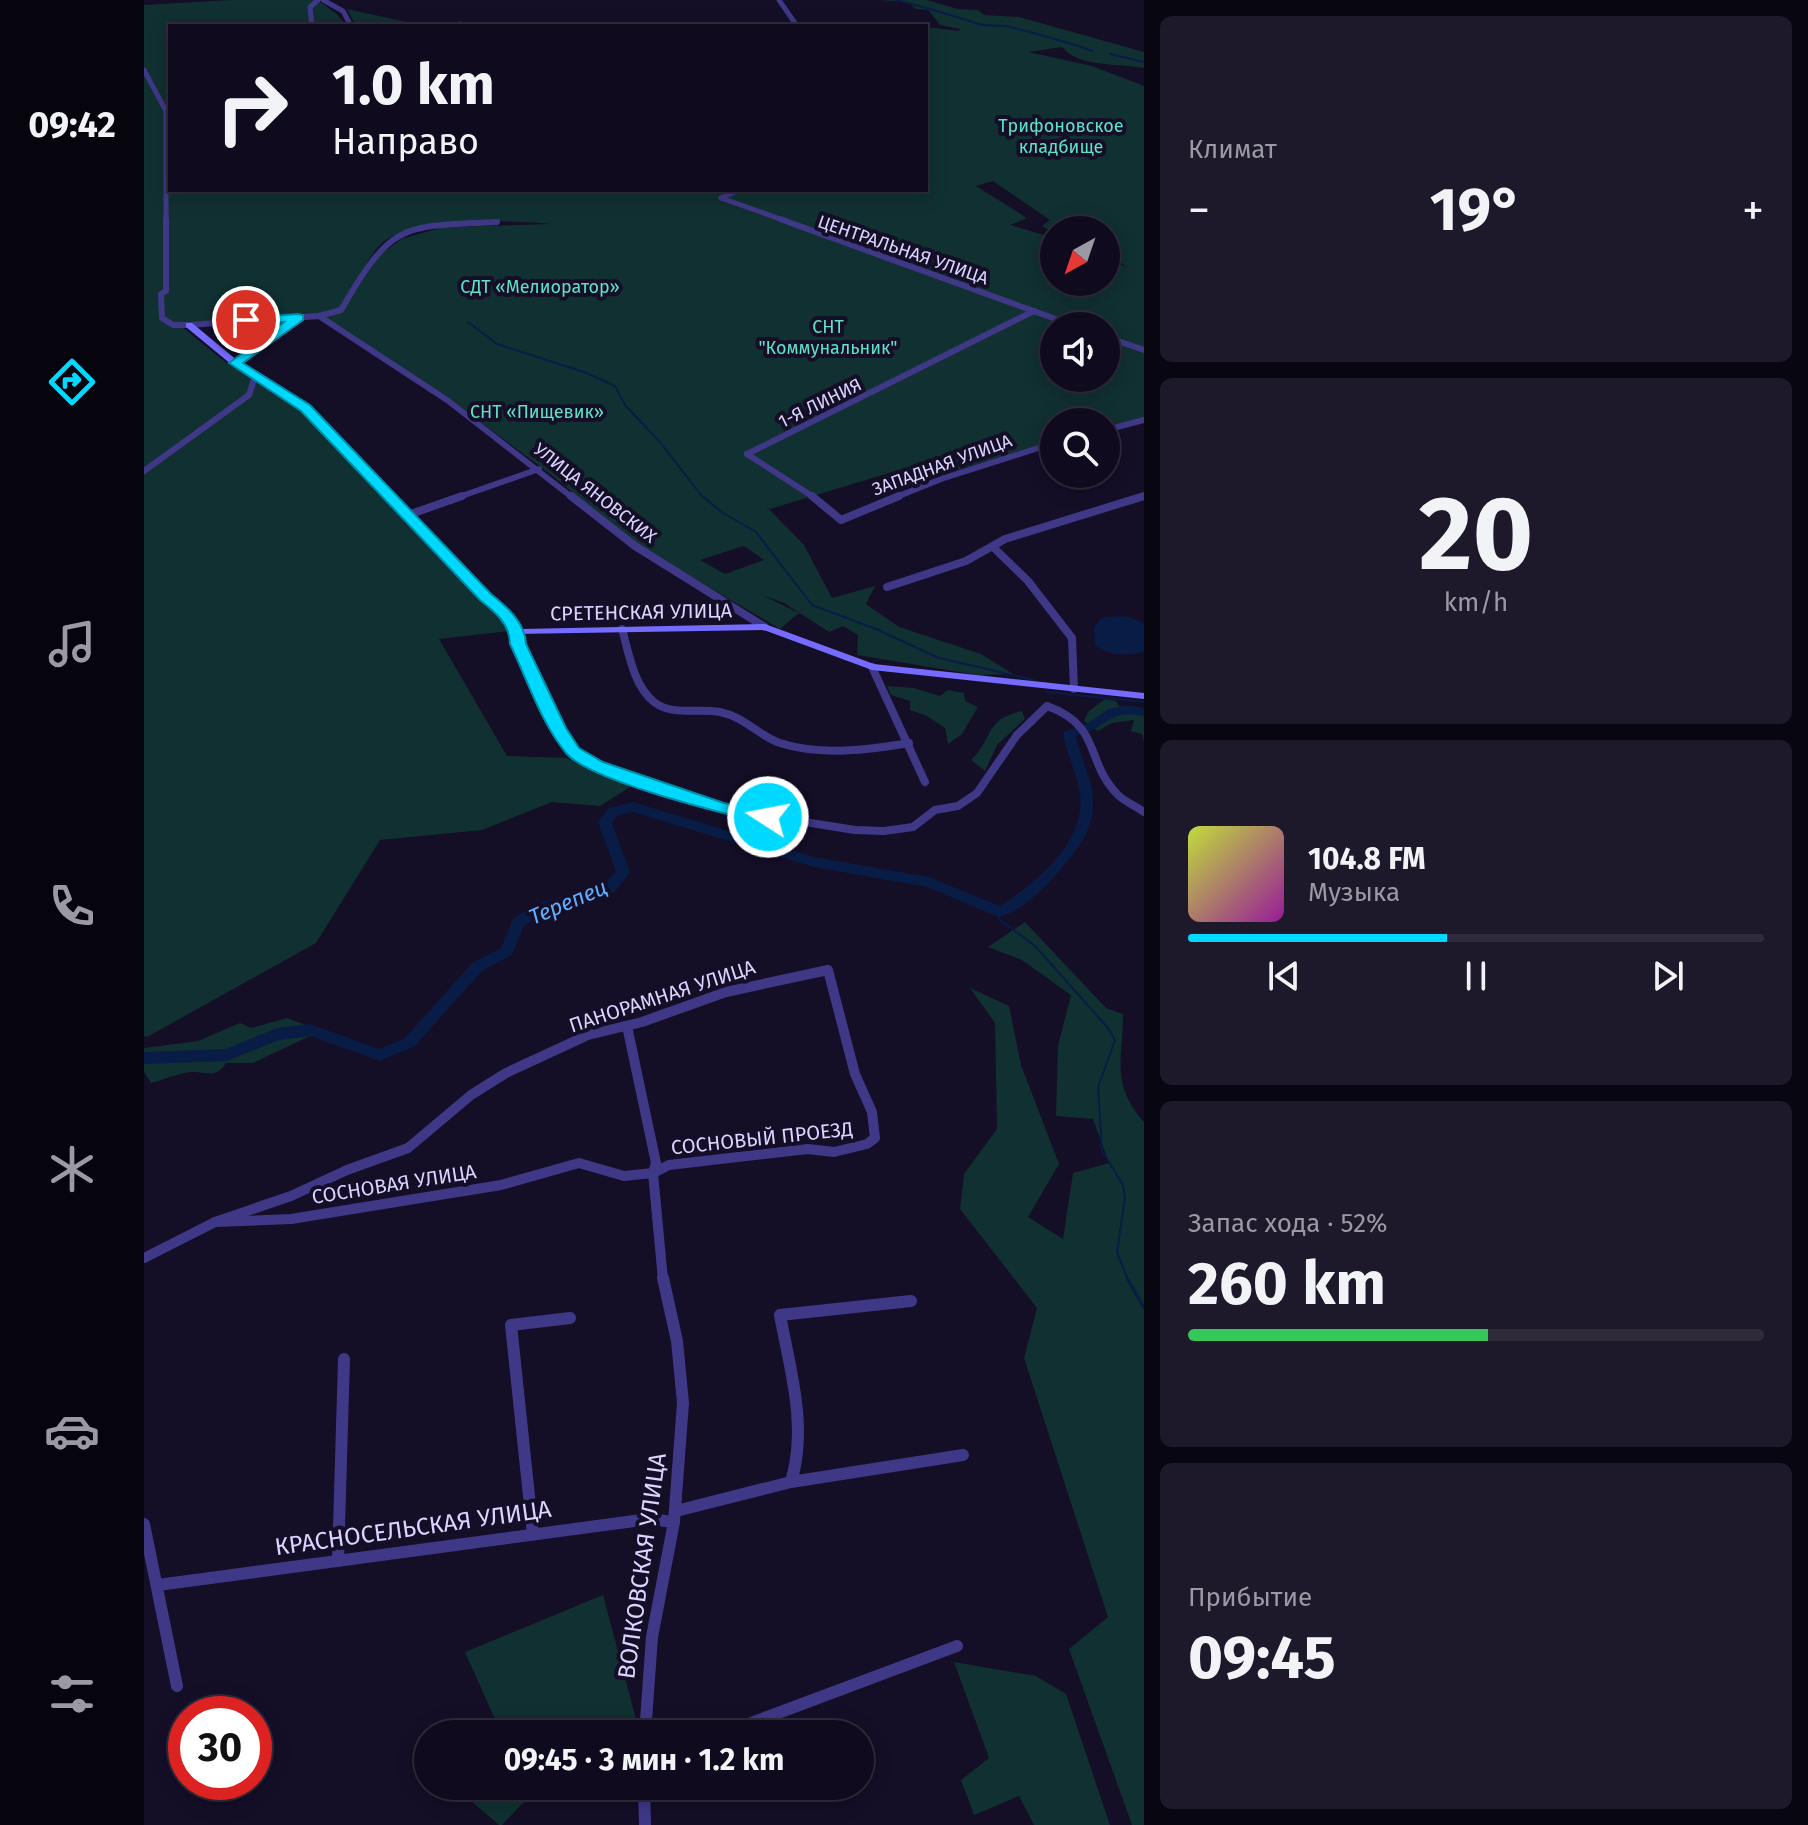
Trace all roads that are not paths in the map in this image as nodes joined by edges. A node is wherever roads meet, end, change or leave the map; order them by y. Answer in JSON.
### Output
{"nodes":[{"id":1,"x":320,"y":0,"type":"edge"},
{"id":2,"x":779,"y":0,"type":"edge"},
{"id":3,"x":312,"y":24,"type":"edge"},
{"id":4,"x":350,"y":24,"type":"edge"},
{"id":5,"x":796,"y":24,"type":"edge"},
{"id":6,"x":144,"y":70,"type":"edge"},
{"id":7,"x":734,"y":192,"type":"edge"},
{"id":8,"x":497,"y":222,"type":"dead end"},
{"id":9,"x":1034,"y":311,"type":"junction"},
{"id":10,"x":1040,"y":313,"type":"edge"},
{"id":11,"x":319,"y":316,"type":"junction"},
{"id":12,"x":298,"y":317,"type":"junction"},
{"id":13,"x":189,"y":325,"type":"junction"},
{"id":14,"x":1120,"y":342,"type":"edge"},
{"id":15,"x":1144,"y":350,"type":"edge"},
{"id":16,"x":235,"y":363,"type":"junction"},
{"id":17,"x":255,"y":376,"type":"junction"},
{"id":18,"x":1144,"y":420,"type":"edge"},
{"id":19,"x":1120,"y":426,"type":"edge"},
{"id":20,"x":1040,"y":447,"type":"edge"},
{"id":21,"x":539,"y":469,"type":"junction"},
{"id":22,"x":144,"y":471,"type":"edge"},
{"id":23,"x":1144,"y":496,"type":"edge"},
{"id":24,"x":408,"y":515,"type":"junction"},
{"id":25,"x":841,"y":520,"type":"joint"},
{"id":26,"x":994,"y":548,"type":"junction"},
{"id":27,"x":887,"y":587,"type":"dead end"},
{"id":28,"x":765,"y":627,"type":"junction"},
{"id":29,"x":622,"y":629,"type":"junction"},
{"id":30,"x":518,"y":632,"type":"junction"},
{"id":31,"x":872,"y":667,"type":"junction"},
{"id":32,"x":1074,"y":689,"type":"junction"},
{"id":33,"x":1144,"y":696,"type":"edge"},
{"id":34,"x":909,"y":743,"type":"junction"},
{"id":35,"x":925,"y":782,"type":"dead end"},
{"id":36,"x":1144,"y":812,"type":"edge"},
{"id":37,"x":627,"y":1026,"type":"junction"},
{"id":38,"x":875,"y":1138,"type":"joint"},
{"id":39,"x":653,"y":1173,"type":"junction"},
{"id":40,"x":215,"y":1222,"type":"junction"},
{"id":41,"x":144,"y":1258,"type":"edge"},
{"id":42,"x":911,"y":1301,"type":"dead end"},
{"id":43,"x":570,"y":1318,"type":"dead end"},
{"id":44,"x":344,"y":1359,"type":"dead end"},
{"id":45,"x":963,"y":1455,"type":"dead end"},
{"id":46,"x":791,"y":1482,"type":"junction"},
{"id":47,"x":675,"y":1517,"type":"junction"},
{"id":48,"x":144,"y":1524,"type":"edge"},
{"id":49,"x":533,"y":1534,"type":"junction"},
{"id":50,"x":338,"y":1561,"type":"junction"},
{"id":51,"x":158,"y":1585,"type":"junction"},
{"id":52,"x":957,"y":1646,"type":"dead end"},
{"id":53,"x":177,"y":1686,"type":"dead end"},
{"id":54,"x":646,"y":1720,"type":"edge"},
{"id":55,"x":759,"y":1720,"type":"edge"},
{"id":56,"x":644,"y":1800,"type":"edge"},
{"id":57,"x":645,"y":1825,"type":"edge"}],
"edges":[{"from":1,"to":3,"type":"street"},
{"from":1,"to":4,"type":"street"},
{"from":2,"to":5,"type":"street"},
{"from":6,"to":13,"type":"street"},
{"from":7,"to":9,"type":"street","name":"ЦЕНТРАЛЬНАЯ УЛИЦА"},
{"from":8,"to":11,"type":"street"},
{"from":9,"to":10,"type":"street","name":"ЦЕНТРАЛЬНАЯ УЛИЦА"},
{"from":9,"to":25,"type":"street","name":"1-Я ЛИНИЯ"},
{"from":11,"to":12,"type":"street"},
{"from":11,"to":21,"type":"street","name":"УЛИЦА ЯНОВСКИХ"},
{"from":12,"to":13,"type":"street"},
{"from":12,"to":16,"type":"street"},
{"from":13,"to":16,"type":"street"},
{"from":14,"to":15,"type":"street"},
{"from":16,"to":17,"type":"street"},
{"from":17,"to":22,"type":"street"},
{"from":17,"to":24,"type":"street"},
{"from":18,"to":19,"type":"street"},
{"from":20,"to":25,"type":"street","name":"ЗАПАДНАЯ УЛИЦА"},
{"from":21,"to":24,"type":"street"},
{"from":21,"to":28,"type":"street","name":"УЛИЦА ЯНОВСКИХ"},
{"from":23,"to":26,"type":"street"},
{"from":24,"to":30,"type":"street"},
{"from":26,"to":27,"type":"street"},
{"from":26,"to":32,"type":"street"},
{"from":28,"to":29,"type":"street","name":"СРЕТЕНСКАЯ УЛИЦА"},
{"from":28,"to":31,"type":"street","name":"УЛИЦА ЯНОВСКИХ"},
{"from":29,"to":30,"type":"street","name":"СРЕТЕНСКАЯ УЛИЦА"},
{"from":29,"to":34,"type":"street"},
{"from":30,"to":36,"type":"street"},
{"from":31,"to":32,"type":"street","name":"УЛИЦА ЯНОВСКИХ"},
{"from":31,"to":34,"type":"street"},
{"from":32,"to":33,"type":"street","name":"УЛИЦА ЯНОВСКИХ"},
{"from":34,"to":35,"type":"street"},
{"from":37,"to":38,"type":"street","name":"ПАНОРАМНАЯ УЛИЦА"},
{"from":37,"to":39,"type":"street","name":"ВОЛКОВСКАЯ УЛИЦА"},
{"from":37,"to":40,"type":"street","name":"ПАНОРАМНАЯ УЛИЦА"},
{"from":38,"to":39,"type":"street","name":"СОСНОВЫЙ ПРОЕЗД"},
{"from":39,"to":40,"type":"street","name":"СОСНОВАЯ УЛИЦА"},
{"from":39,"to":47,"type":"street","name":"ВОЛКОВСКАЯ УЛИЦА"},
{"from":40,"to":41,"type":"street","name":"СОСНОВАЯ УЛИЦА"},
{"from":42,"to":46,"type":"street"},
{"from":43,"to":49,"type":"street"},
{"from":44,"to":50,"type":"street"},
{"from":45,"to":46,"type":"street","name":"КРАСНОСЕЛЬСКАЯ УЛИЦА"},
{"from":46,"to":47,"type":"street","name":"КРАСНОСЕЛЬСКАЯ УЛИЦА"},
{"from":47,"to":49,"type":"street","name":"КРАСНОСЕЛЬСКАЯ УЛИЦА"},
{"from":47,"to":54,"type":"street","name":"ВОЛКОВСКАЯ УЛИЦА"},
{"from":48,"to":51,"type":"street"},
{"from":49,"to":50,"type":"street","name":"КРАСНОСЕЛЬСКАЯ УЛИЦА"},
{"from":50,"to":51,"type":"street","name":"КРАСНОСЕЛЬСКАЯ УЛИЦА"},
{"from":51,"to":53,"type":"street"},
{"from":52,"to":55,"type":"street"},
{"from":56,"to":57,"type":"street"}]}
